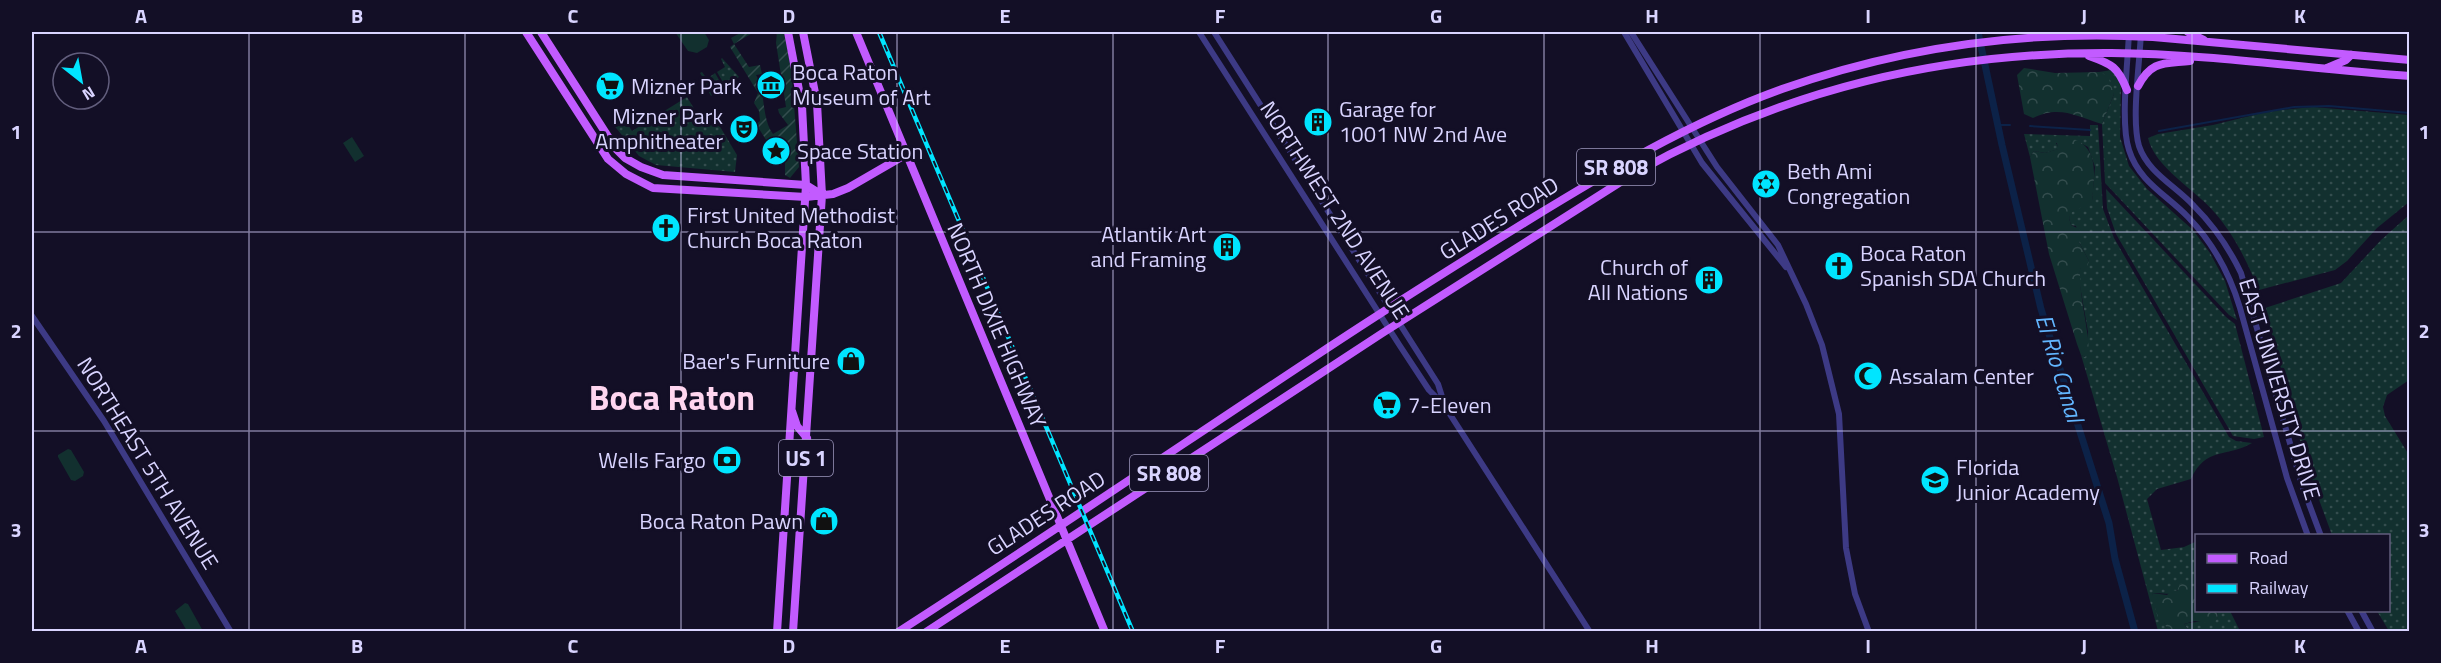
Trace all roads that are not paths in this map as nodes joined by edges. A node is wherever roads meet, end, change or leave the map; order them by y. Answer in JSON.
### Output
{"nodes":[{"id":1,"x":526,"y":32,"type":"edge"},
{"id":2,"x":541,"y":32,"type":"edge"},
{"id":3,"x":788,"y":32,"type":"edge"},
{"id":4,"x":803,"y":32,"type":"edge"},
{"id":5,"x":855,"y":32,"type":"edge"},
{"id":6,"x":1199,"y":32,"type":"edge"},
{"id":7,"x":1214,"y":32,"type":"edge"},
{"id":8,"x":1624,"y":32,"type":"edge"},
{"id":9,"x":1631,"y":32,"type":"edge"},
{"id":10,"x":2188,"y":32,"type":"edge"},
{"id":11,"x":2129,"y":34,"type":"edge"},
{"id":12,"x":2141,"y":34,"type":"edge"},
{"id":13,"x":2208,"y":42,"type":"junction"},
{"id":14,"x":2082,"y":53,"type":"junction"},
{"id":15,"x":2128,"y":54,"type":"junction"},
{"id":16,"x":2140,"y":54,"type":"junction"},
{"id":17,"x":2351,"y":55,"type":"junction"},
{"id":18,"x":2216,"y":59,"type":"junction"},
{"id":19,"x":2409,"y":60,"type":"edge"},
{"id":20,"x":2326,"y":69,"type":"junction"},
{"id":21,"x":2409,"y":76,"type":"edge"},
{"id":22,"x":2138,"y":86,"type":"junction"},
{"id":23,"x":2127,"y":90,"type":"junction"},
{"id":24,"x":1691,"y":127,"type":"junction"},
{"id":25,"x":1683,"y":131,"type":"junction"},
{"id":26,"x":1700,"y":141,"type":"junction"},
{"id":27,"x":1691,"y":145,"type":"junction"},
{"id":28,"x":906,"y":155,"type":"junction"},
{"id":29,"x":721,"y":179,"type":"junction"},
{"id":30,"x":806,"y":185,"type":"junction"},
{"id":31,"x":719,"y":193,"type":"junction"},
{"id":32,"x":822,"y":195,"type":"junction"},
{"id":33,"x":806,"y":197,"type":"junction"},
{"id":34,"x":1789,"y":269,"type":"junction"},
{"id":35,"x":1389,"y":308,"type":"junction"},
{"id":36,"x":1380,"y":314,"type":"junction"},
{"id":37,"x":32,"y":316,"type":"edge"},
{"id":38,"x":1399,"y":323,"type":"junction"},
{"id":39,"x":1389,"y":329,"type":"junction"},
{"id":40,"x":1444,"y":405,"type":"junction"},
{"id":41,"x":791,"y":407,"type":"junction"},
{"id":42,"x":807,"y":438,"type":"junction"},
{"id":43,"x":788,"y":451,"type":"junction"},
{"id":44,"x":805,"y":477,"type":"junction"},
{"id":45,"x":1060,"y":526,"type":"junction"},
{"id":46,"x":2307,"y":534,"type":"edge"},
{"id":47,"x":2320,"y":534,"type":"edge"},
{"id":48,"x":1066,"y":541,"type":"junction"},
{"id":49,"x":2348,"y":612,"type":"edge"},
{"id":50,"x":2362,"y":612,"type":"edge"},
{"id":51,"x":231,"y":632,"type":"edge"},
{"id":52,"x":777,"y":632,"type":"edge"},
{"id":53,"x":793,"y":632,"type":"edge"},
{"id":54,"x":898,"y":632,"type":"edge"},
{"id":55,"x":926,"y":632,"type":"edge"},
{"id":56,"x":1105,"y":632,"type":"edge"},
{"id":57,"x":1590,"y":632,"type":"edge"},
{"id":58,"x":1869,"y":632,"type":"edge"},
{"id":59,"x":2359,"y":632,"type":"edge"},
{"id":60,"x":2373,"y":632,"type":"edge"}],
"edges":[{"from":1,"to":31,"type":"main road"},
{"from":2,"to":29,"type":"main road"},
{"from":3,"to":30,"type":"main road","number":"US 1"},
{"from":4,"to":32,"type":"main road","number":"US 1"},
{"from":5,"to":28,"type":"main road","name":"NORTH DIXIE HIGHWAY"},
{"from":6,"to":36,"type":"street","name":"NORTHWEST 2ND AVENUE"},
{"from":7,"to":35,"type":"street","name":"NORTHWEST 2ND AVENUE"},
{"from":8,"to":25,"type":"street"},
{"from":9,"to":24,"type":"street"},
{"from":10,"to":13,"type":"main road"},
{"from":11,"to":12,"type":"main road","name":"GLADES ROAD","number":"SR 808"},
{"from":11,"to":15,"type":"street","name":"EAST UNIVERSITY DRIVE"},
{"from":11,"to":24,"type":"main road","name":"GLADES ROAD","number":"SR 808"},
{"from":12,"to":13,"type":"main road","name":"GLADES ROAD","number":"SR 808"},
{"from":12,"to":16,"type":"street","name":"EAST UNIVERSITY DRIVE"},
{"from":13,"to":17,"type":"main road","name":"GLADES ROAD","number":"SR 808"},
{"from":14,"to":15,"type":"main road","name":"GLADES ROAD","number":"SR 808"},
{"from":14,"to":23,"type":"main road"},
{"from":14,"to":26,"type":"main road","name":"GLADES ROAD","number":"SR 808"},
{"from":15,"to":16,"type":"main road","name":"GLADES ROAD","number":"SR 808"},
{"from":15,"to":23,"type":"street","name":"EAST UNIVERSITY DRIVE"},
{"from":16,"to":18,"type":"main road","name":"GLADES ROAD","number":"SR 808"},
{"from":16,"to":22,"type":"street","name":"EAST UNIVERSITY DRIVE"},
{"from":17,"to":19,"type":"main road","name":"GLADES ROAD","number":"SR 808"},
{"from":17,"to":20,"type":"main road"},
{"from":18,"to":20,"type":"main road","name":"GLADES ROAD","number":"SR 808"},
{"from":18,"to":22,"type":"main road"},
{"from":20,"to":21,"type":"main road","name":"GLADES ROAD","number":"SR 808"},
{"from":22,"to":47,"type":"street","name":"EAST UNIVERSITY DRIVE"},
{"from":23,"to":46,"type":"street","name":"EAST UNIVERSITY DRIVE"},
{"from":24,"to":25,"type":"main road","name":"GLADES ROAD","number":"SR 808"},
{"from":24,"to":26,"type":"street"},
{"from":25,"to":27,"type":"street"},
{"from":25,"to":35,"type":"main road","name":"GLADES ROAD","number":"SR 808"},
{"from":26,"to":27,"type":"main road","name":"GLADES ROAD","number":"SR 808"},
{"from":26,"to":34,"type":"street"},
{"from":27,"to":34,"type":"street"},
{"from":27,"to":38,"type":"main road","name":"GLADES ROAD","number":"SR 808"},
{"from":28,"to":32,"type":"main road"},
{"from":28,"to":45,"type":"main road","name":"NORTH DIXIE HIGHWAY"},
{"from":29,"to":30,"type":"main road"},
{"from":29,"to":31,"type":"main road"},
{"from":30,"to":32,"type":"main road"},
{"from":30,"to":33,"type":"main road","number":"US 1"},
{"from":31,"to":33,"type":"main road"},
{"from":32,"to":33,"type":"main road"},
{"from":32,"to":42,"type":"main road","number":"US 1"},
{"from":33,"to":41,"type":"main road","number":"US 1"},
{"from":34,"to":58,"type":"street"},
{"from":35,"to":36,"type":"main road","name":"GLADES ROAD","number":"SR 808"},
{"from":35,"to":38,"type":"street","name":"NORTHWEST 2ND AVENUE"},
{"from":36,"to":39,"type":"street","name":"NORTHWEST 2ND AVENUE"},
{"from":36,"to":45,"type":"main road","name":"GLADES ROAD","number":"SR 808"},
{"from":37,"to":51,"type":"street","name":"NORTHEAST 5TH AVENUE"},
{"from":38,"to":39,"type":"main road","name":"GLADES ROAD","number":"SR 808"},
{"from":38,"to":40,"type":"street","name":"NORTHWEST 2ND AVENUE"},
{"from":39,"to":40,"type":"street","name":"NORTHWEST 2ND AVENUE"},
{"from":39,"to":48,"type":"main road","name":"GLADES ROAD","number":"SR 808"},
{"from":40,"to":57,"type":"street","name":"NORTHWEST 2ND AVENUE"},
{"from":41,"to":42,"type":"main road"},
{"from":41,"to":43,"type":"main road","number":"US 1"},
{"from":42,"to":44,"type":"main road","number":"US 1"},
{"from":43,"to":44,"type":"main road"},
{"from":43,"to":52,"type":"main road","number":"US 1"},
{"from":44,"to":53,"type":"main road","number":"US 1"},
{"from":45,"to":48,"type":"main road","name":"NORTH DIXIE HIGHWAY"},
{"from":45,"to":54,"type":"main road","name":"GLADES ROAD","number":"SR 808"},
{"from":48,"to":55,"type":"main road","name":"GLADES ROAD","number":"SR 808"},
{"from":48,"to":56,"type":"main road","name":"NORTH DIXIE HIGHWAY"},
{"from":49,"to":59,"type":"street"},
{"from":50,"to":60,"type":"street"}]}
